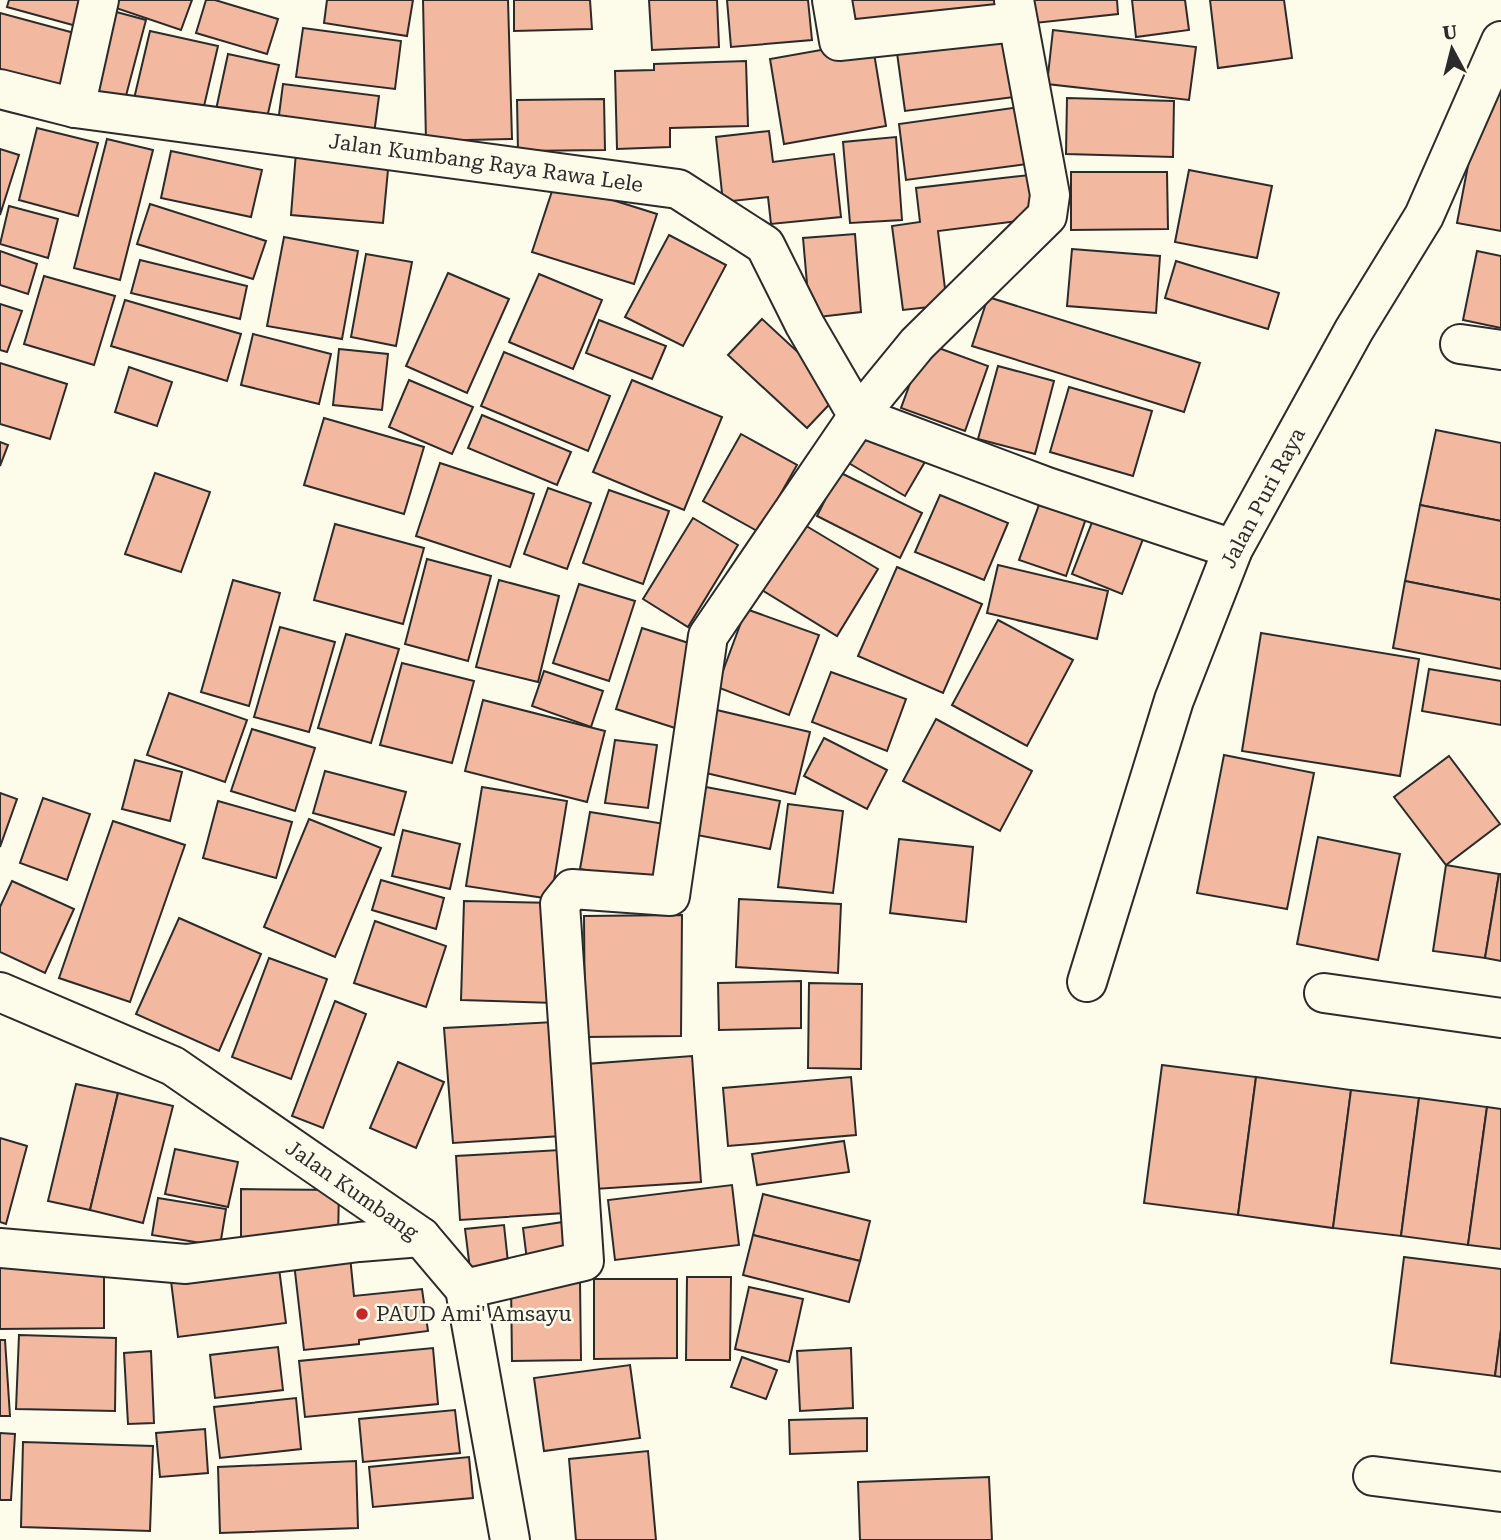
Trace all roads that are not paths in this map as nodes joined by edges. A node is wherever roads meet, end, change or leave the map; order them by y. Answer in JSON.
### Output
{"nodes":[{"id":1,"x":99,"y":0,"type":"edge"},
{"id":2,"x":832,"y":0,"type":"edge"},
{"id":3,"x":1016,"y":11,"type":"edge"},
{"id":4,"x":1501,"y":41,"type":"edge"},
{"id":5,"x":0,"y":89,"type":"edge"},
{"id":6,"x":75,"y":108,"type":"junction"},
{"id":7,"x":1460,"y":344,"type":"dead end"},
{"id":8,"x":1501,"y":350,"type":"edge"},
{"id":9,"x":858,"y":416,"type":"junction"},
{"id":10,"x":1233,"y":549,"type":"junction"},
{"id":11,"x":1087,"y":982,"type":"dead end"},
{"id":12,"x":0,"y":992,"type":"edge"},
{"id":13,"x":1324,"y":993,"type":"dead end"},
{"id":14,"x":1501,"y":1018,"type":"edge"},
{"id":15,"x":421,"y":1237,"type":"junction"},
{"id":16,"x":0,"y":1248,"type":"edge"},
{"id":17,"x":465,"y":1289,"type":"junction"},
{"id":18,"x":1373,"y":1476,"type":"dead end"},
{"id":19,"x":1501,"y":1492,"type":"edge"},
{"id":20,"x":510,"y":1540,"type":"edge"}],
"edges":[{"from":1,"to":6,"type":"street"},
{"from":2,"to":3,"type":"street"},
{"from":3,"to":9,"type":"street"},
{"from":4,"to":10,"type":"street","name":"Jalan Puri Raya"},
{"from":5,"to":6,"type":"street","name":"Jalan Kumbang Raya Rawa Lele"},
{"from":6,"to":9,"type":"street","name":"Jalan Kumbang Raya Rawa Lele"},
{"from":7,"to":8,"type":"street"},
{"from":9,"to":10,"type":"street"},
{"from":9,"to":17,"type":"street"},
{"from":10,"to":11,"type":"street","name":"Jalan Puri Raya"},
{"from":12,"to":15,"type":"street","name":"Jalan Kumbang"},
{"from":13,"to":14,"type":"street"},
{"from":15,"to":16,"type":"street"},
{"from":15,"to":17,"type":"street","name":"Jalan Kumbang"},
{"from":17,"to":20,"type":"street"},
{"from":18,"to":19,"type":"street"}]}
